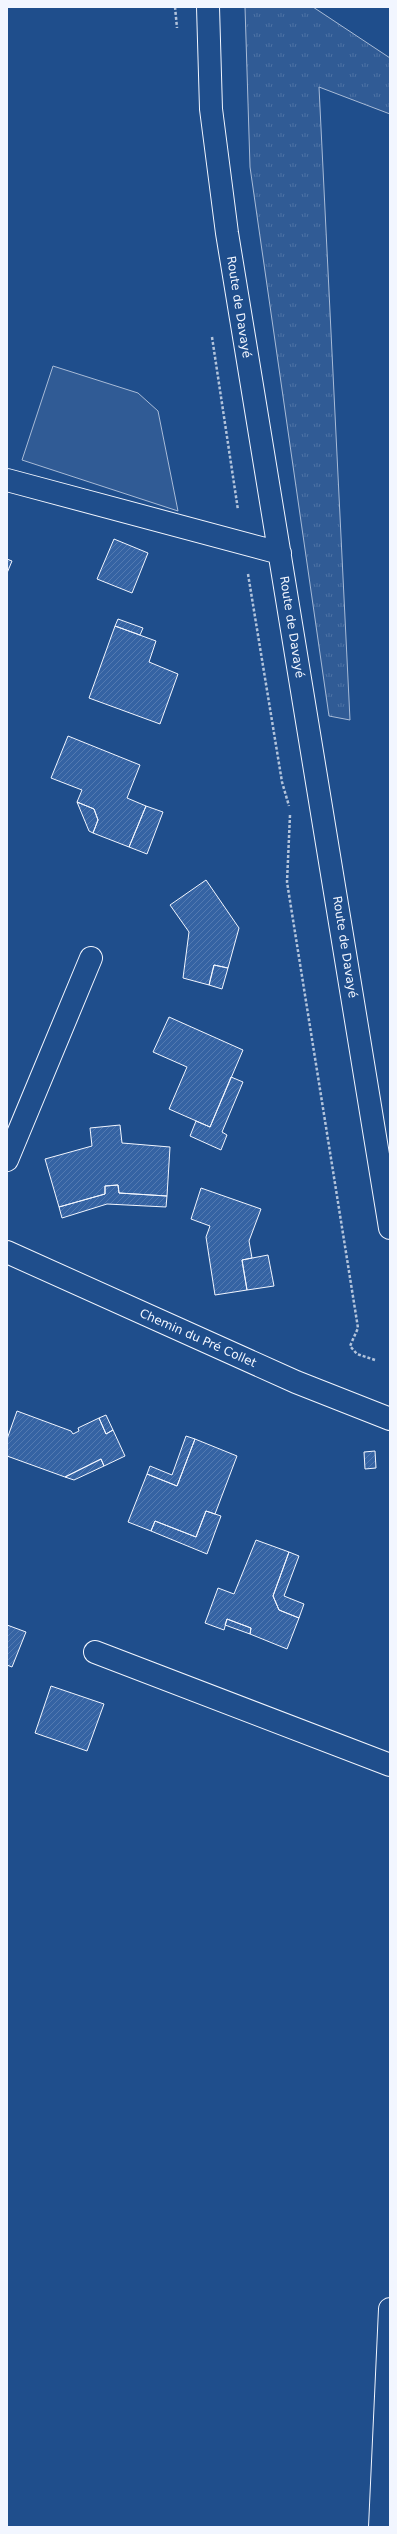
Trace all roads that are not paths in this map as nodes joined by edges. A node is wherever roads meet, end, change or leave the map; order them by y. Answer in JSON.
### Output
{"nodes":[{"id":1,"x":208,"y":16,"type":"edge"},
{"id":2,"x":7,"y":480,"type":"edge"},
{"id":3,"x":280,"y":553,"type":"junction"},
{"id":4,"x":90,"y":958,"type":"dead end"},
{"id":5,"x":7,"y":1160,"type":"edge"},
{"id":6,"x":390,"y":1228,"type":"edge"},
{"id":7,"x":7,"y":1252,"type":"edge"},
{"id":8,"x":390,"y":1419,"type":"edge"},
{"id":9,"x":95,"y":1652,"type":"dead end"},
{"id":10,"x":390,"y":1765,"type":"edge"},
{"id":11,"x":390,"y":2309,"type":"edge"},
{"id":12,"x":380,"y":2527,"type":"edge"}],
"edges":[{"from":1,"to":3,"type":"street","name":"Route de Davayé"},
{"from":2,"to":3,"type":"street"},
{"from":3,"to":6,"type":"street","name":"Route de Davayé"},
{"from":4,"to":5,"type":"street"},
{"from":7,"to":8,"type":"street","name":"Chemin du Pré Collet"},
{"from":9,"to":10,"type":"street"},
{"from":11,"to":12,"type":"street"}]}
